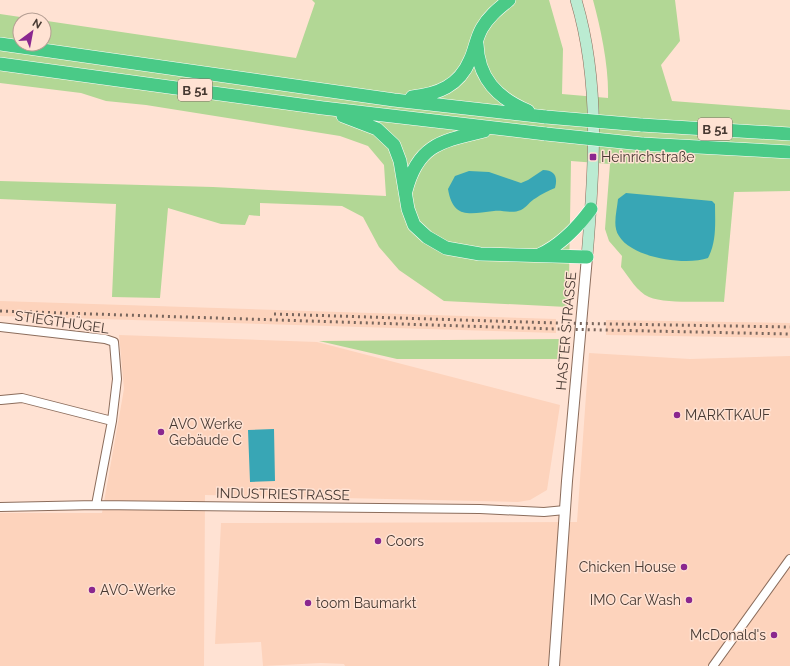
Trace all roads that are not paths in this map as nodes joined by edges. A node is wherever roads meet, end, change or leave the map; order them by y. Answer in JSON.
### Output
{"nodes":[{"id":1,"x":509,"y":0,"type":"edge"},
{"id":2,"x":576,"y":0,"type":"edge"},
{"id":3,"x":477,"y":40,"type":"junction"},
{"id":4,"x":0,"y":44,"type":"edge"},
{"id":5,"x":0,"y":64,"type":"edge"},
{"id":6,"x":394,"y":100,"type":"junction"},
{"id":7,"x":323,"y":108,"type":"junction"},
{"id":8,"x":546,"y":117,"type":"junction"},
{"id":9,"x":493,"y":129,"type":"junction"},
{"id":10,"x":790,"y":134,"type":"edge"},
{"id":11,"x":790,"y":152,"type":"edge"},
{"id":12,"x":405,"y":194,"type":"junction"},
{"id":13,"x":591,"y":209,"type":"junction"},
{"id":14,"x":538,"y":256,"type":"junction"},
{"id":15,"x":587,"y":257,"type":"junction"},
{"id":16,"x":0,"y":327,"type":"edge"},
{"id":17,"x":1,"y":400,"type":"dead end"},
{"id":18,"x":112,"y":421,"type":"junction"},
{"id":19,"x":96,"y":505,"type":"junction"},
{"id":20,"x":0,"y":506,"type":"edge"},
{"id":21,"x":565,"y":510,"type":"junction"},
{"id":22,"x":790,"y":560,"type":"edge"},
{"id":23,"x":554,"y":666,"type":"edge"},
{"id":24,"x":713,"y":666,"type":"edge"}],
"edges":[{"from":1,"to":3,"type":"highway"},
{"from":2,"to":13,"type":"main road","name":"HASTER STRASSE"},
{"from":3,"to":6,"type":"highway"},
{"from":3,"to":8,"type":"highway"},
{"from":4,"to":6,"type":"highway","number":"B 51"},
{"from":5,"to":7,"type":"highway","number":"B 51"},
{"from":6,"to":8,"type":"highway","number":"B 51"},
{"from":7,"to":9,"type":"highway","number":"B 51"},
{"from":7,"to":12,"type":"highway"},
{"from":8,"to":10,"type":"highway","number":"B 51","bridge":true},
{"from":9,"to":11,"type":"highway","number":"B 51","bridge":true},
{"from":9,"to":12,"type":"highway"},
{"from":12,"to":14,"type":"highway"},
{"from":13,"to":14,"type":"highway"},
{"from":13,"to":15,"type":"main road","name":"HASTER STRASSE"},
{"from":14,"to":15,"type":"highway"},
{"from":15,"to":21,"type":"street","name":"HASTER STRASSE"},
{"from":16,"to":18,"type":"street","name":"STIEGTHÜGEL"},
{"from":17,"to":18,"type":"street"},
{"from":18,"to":19,"type":"street","name":"STIEGTHÜGEL"},
{"from":19,"to":20,"type":"street","name":"INDUSTRIESTRASSE"},
{"from":19,"to":21,"type":"street","name":"INDUSTRIESTRASSE"},
{"from":21,"to":23,"type":"street","name":"HASTER STRASSE"},
{"from":22,"to":24,"type":"street"}]}
